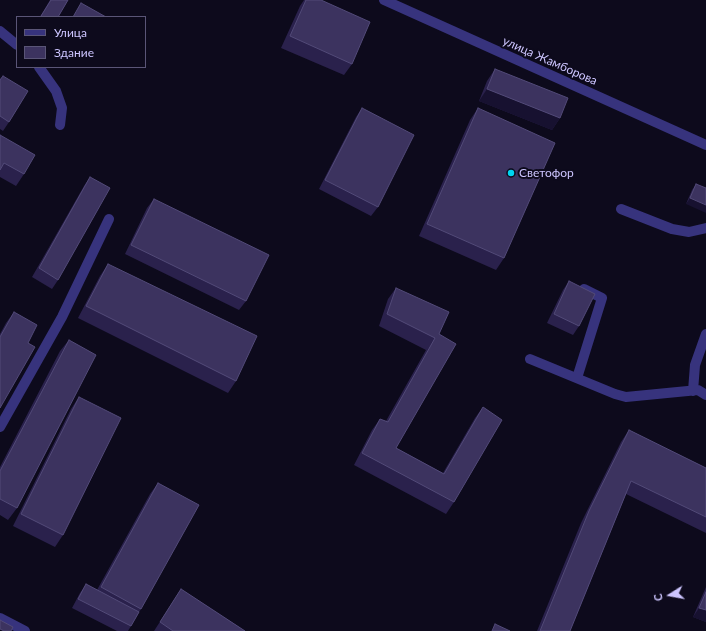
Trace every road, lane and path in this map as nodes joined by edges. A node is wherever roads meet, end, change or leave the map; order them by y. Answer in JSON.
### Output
{"nodes":[{"id":1,"x":384,"y":0,"type":"edge"},
{"id":2,"x":0,"y":30,"type":"edge"},
{"id":3,"x":16,"y":44,"type":"edge"},
{"id":4,"x":41,"y":68,"type":"edge"},
{"id":5,"x":60,"y":125,"type":"dead end"},
{"id":6,"x":706,"y":145,"type":"edge"},
{"id":7,"x":621,"y":209,"type":"dead end"},
{"id":8,"x":109,"y":219,"type":"dead end"},
{"id":9,"x":706,"y":228,"type":"edge"},
{"id":10,"x":580,"y":287,"type":"edge"},
{"id":11,"x":706,"y":334,"type":"edge"},
{"id":12,"x":530,"y":359,"type":"dead end"},
{"id":13,"x":577,"y":378,"type":"junction"},
{"id":14,"x":693,"y":390,"type":"junction"},
{"id":15,"x":706,"y":395,"type":"edge"},
{"id":16,"x":0,"y":427,"type":"edge"},
{"id":17,"x":0,"y":618,"type":"edge"},
{"id":18,"x":25,"y":631,"type":"edge"}],
"edges":[{"from":1,"to":6,"type":"street","name":"улица Жамборова"},
{"from":2,"to":3,"type":"street"},
{"from":4,"to":5,"type":"street"},
{"from":7,"to":9,"type":"street"},
{"from":8,"to":16,"type":"street"},
{"from":10,"to":13,"type":"street"},
{"from":11,"to":14,"type":"street"},
{"from":12,"to":13,"type":"street"},
{"from":13,"to":14,"type":"street"},
{"from":14,"to":15,"type":"street"},
{"from":17,"to":18,"type":"street"}]}
